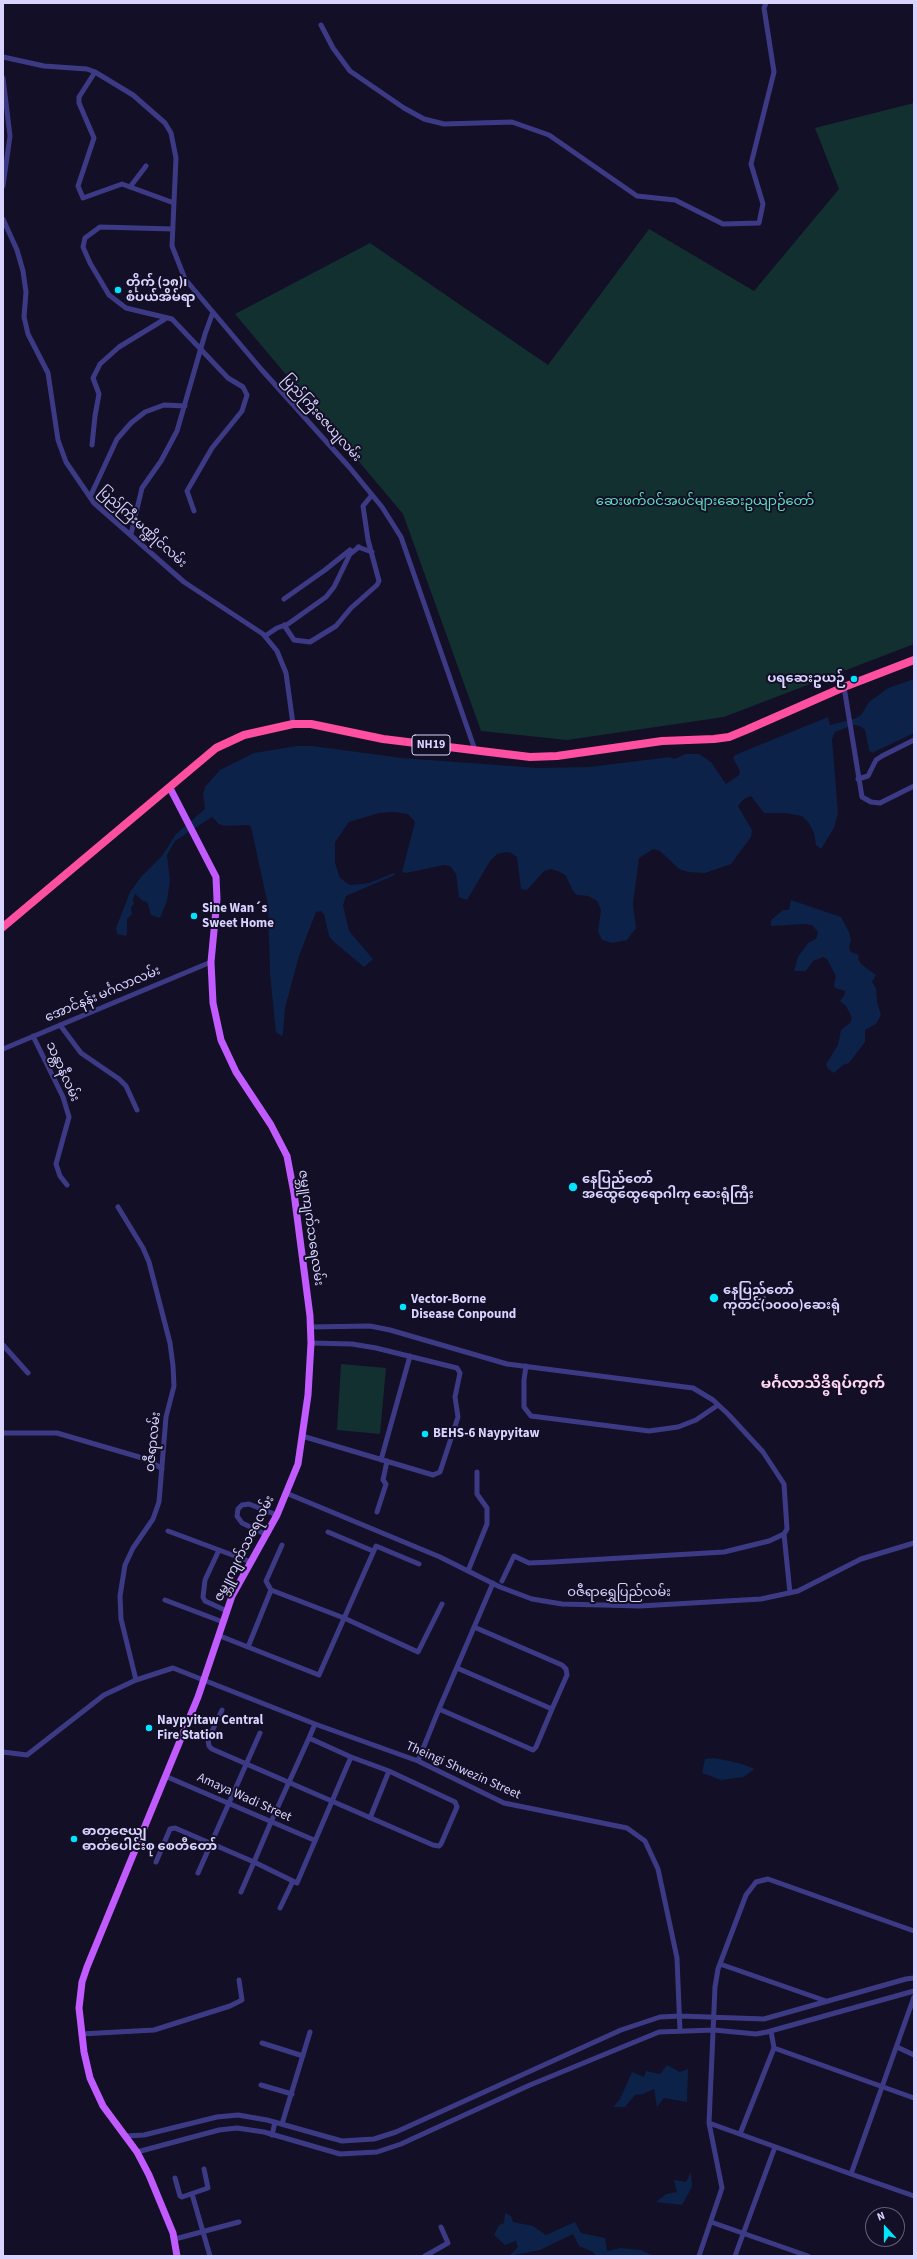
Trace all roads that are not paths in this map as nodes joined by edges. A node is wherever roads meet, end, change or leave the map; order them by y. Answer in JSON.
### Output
{"nodes":[{"id":1,"x":766,"y":3,"type":"edge"},
{"id":2,"x":321,"y":25,"type":"dead end"},
{"id":3,"x":3,"y":57,"type":"edge"},
{"id":4,"x":95,"y":72,"type":"junction"},
{"id":5,"x":3,"y":78,"type":"edge"},
{"id":6,"x":146,"y":166,"type":"dead end"},
{"id":7,"x":3,"y":186,"type":"edge"},
{"id":8,"x":130,"y":187,"type":"junction"},
{"id":9,"x":174,"y":203,"type":"junction"},
{"id":10,"x":3,"y":219,"type":"edge"},
{"id":11,"x":173,"y":229,"type":"junction"},
{"id":12,"x":213,"y":312,"type":"junction"},
{"id":13,"x":165,"y":319,"type":"junction"},
{"id":14,"x":201,"y":349,"type":"junction"},
{"id":15,"x":185,"y":406,"type":"junction"},
{"id":16,"x":92,"y":445,"type":"dead end"},
{"id":17,"x":372,"y":495,"type":"junction"},
{"id":18,"x":90,"y":497,"type":"junction"},
{"id":19,"x":194,"y":511,"type":"dead end"},
{"id":20,"x":131,"y":534,"type":"junction"},
{"id":21,"x":359,"y":547,"type":"junction"},
{"id":22,"x":372,"y":552,"type":"junction"},
{"id":23,"x":284,"y":599,"type":"dead end"},
{"id":24,"x":284,"y":625,"type":"junction"},
{"id":25,"x":265,"y":636,"type":"junction"},
{"id":26,"x":914,"y":660,"type":"edge"},
{"id":27,"x":844,"y":687,"type":"junction"},
{"id":28,"x":293,"y":724,"type":"junction"},
{"id":29,"x":914,"y":740,"type":"edge"},
{"id":30,"x":475,"y":750,"type":"junction"},
{"id":31,"x":858,"y":779,"type":"junction"},
{"id":32,"x":914,"y":786,"type":"edge"},
{"id":33,"x":170,"y":788,"type":"junction"},
{"id":34,"x":3,"y":927,"type":"edge"},
{"id":35,"x":211,"y":962,"type":"junction"},
{"id":36,"x":60,"y":1025,"type":"junction"},
{"id":37,"x":33,"y":1036,"type":"junction"},
{"id":38,"x":3,"y":1049,"type":"edge"},
{"id":39,"x":137,"y":1110,"type":"dead end"},
{"id":40,"x":67,"y":1184,"type":"dead end"},
{"id":41,"x":118,"y":1207,"type":"dead end"},
{"id":42,"x":310,"y":1327,"type":"junction"},
{"id":43,"x":311,"y":1343,"type":"junction"},
{"id":44,"x":3,"y":1345,"type":"edge"},
{"id":45,"x":410,"y":1356,"type":"junction"},
{"id":46,"x":526,"y":1366,"type":"junction"},
{"id":47,"x":28,"y":1372,"type":"dead end"},
{"id":48,"x":718,"y":1405,"type":"junction"},
{"id":49,"x":3,"y":1433,"type":"edge"},
{"id":50,"x":302,"y":1436,"type":"junction"},
{"id":51,"x":384,"y":1461,"type":"junction"},
{"id":52,"x":162,"y":1469,"type":"junction"},
{"id":53,"x":477,"y":1472,"type":"dead end"},
{"id":54,"x":286,"y":1493,"type":"junction"},
{"id":55,"x":377,"y":1512,"type":"dead end"},
{"id":56,"x":277,"y":1515,"type":"junction"},
{"id":57,"x":168,"y":1531,"type":"dead end"},
{"id":58,"x":328,"y":1532,"type":"dead end"},
{"id":59,"x":784,"y":1534,"type":"junction"},
{"id":60,"x":267,"y":1535,"type":"junction"},
{"id":61,"x":914,"y":1543,"type":"edge"},
{"id":62,"x":282,"y":1545,"type":"dead end"},
{"id":63,"x":219,"y":1550,"type":"junction"},
{"id":64,"x":373,"y":1551,"type":"junction"},
{"id":65,"x":251,"y":1562,"type":"junction"},
{"id":66,"x":419,"y":1564,"type":"dead end"},
{"id":67,"x":468,"y":1571,"type":"junction"},
{"id":68,"x":502,"y":1581,"type":"dead end"},
{"id":69,"x":493,"y":1583,"type":"junction"},
{"id":70,"x":271,"y":1590,"type":"junction"},
{"id":71,"x":790,"y":1593,"type":"junction"},
{"id":72,"x":165,"y":1600,"type":"dead end"},
{"id":73,"x":442,"y":1604,"type":"dead end"},
{"id":74,"x":226,"y":1611,"type":"junction"},
{"id":75,"x":344,"y":1618,"type":"junction"},
{"id":76,"x":223,"y":1622,"type":"junction"},
{"id":77,"x":474,"y":1627,"type":"junction"},
{"id":78,"x":220,"y":1636,"type":"junction"},
{"id":79,"x":248,"y":1647,"type":"junction"},
{"id":80,"x":457,"y":1668,"type":"junction"},
{"id":81,"x":136,"y":1680,"type":"junction"},
{"id":82,"x":204,"y":1680,"type":"junction"},
{"id":83,"x":439,"y":1709,"type":"junction"},
{"id":84,"x":552,"y":1709,"type":"junction"},
{"id":85,"x":222,"y":1710,"type":"dead end"},
{"id":86,"x":315,"y":1724,"type":"junction"},
{"id":87,"x":260,"y":1733,"type":"dead end"},
{"id":88,"x":309,"y":1738,"type":"junction"},
{"id":89,"x":3,"y":1752,"type":"edge"},
{"id":90,"x":351,"y":1756,"type":"junction"},
{"id":91,"x":418,"y":1761,"type":"junction"},
{"id":92,"x":246,"y":1765,"type":"junction"},
{"id":93,"x":389,"y":1771,"type":"junction"},
{"id":94,"x":165,"y":1776,"type":"junction"},
{"id":95,"x":289,"y":1783,"type":"junction"},
{"id":96,"x":332,"y":1802,"type":"junction"},
{"id":97,"x":229,"y":1803,"type":"junction"},
{"id":98,"x":370,"y":1818,"type":"junction"},
{"id":99,"x":271,"y":1822,"type":"junction"},
{"id":100,"x":314,"y":1840,"type":"junction"},
{"id":101,"x":211,"y":1843,"type":"junction"},
{"id":102,"x":156,"y":1862,"type":"dead end"},
{"id":103,"x":254,"y":1862,"type":"junction"},
{"id":104,"x":198,"y":1873,"type":"dead end"},
{"id":105,"x":293,"y":1881,"type":"junction"},
{"id":106,"x":241,"y":1892,"type":"dead end"},
{"id":107,"x":280,"y":1908,"type":"dead end"},
{"id":108,"x":914,"y":1931,"type":"edge"},
{"id":109,"x":720,"y":1964,"type":"junction"},
{"id":110,"x":914,"y":1978,"type":"edge"},
{"id":111,"x":239,"y":1980,"type":"dead end"},
{"id":112,"x":914,"y":1991,"type":"edge"},
{"id":113,"x":914,"y":1997,"type":"edge"},
{"id":114,"x":826,"y":2001,"type":"junction"},
{"id":115,"x":680,"y":2016,"type":"junction"},
{"id":116,"x":714,"y":2017,"type":"junction"},
{"id":117,"x":714,"y":2030,"type":"junction"},
{"id":118,"x":680,"y":2031,"type":"junction"},
{"id":119,"x":771,"y":2031,"type":"junction"},
{"id":120,"x":310,"y":2032,"type":"dead end"},
{"id":121,"x":81,"y":2034,"type":"junction"},
{"id":122,"x":262,"y":2043,"type":"dead end"},
{"id":123,"x":774,"y":2048,"type":"junction"},
{"id":124,"x":897,"y":2048,"type":"junction"},
{"id":125,"x":914,"y":2055,"type":"edge"},
{"id":126,"x":303,"y":2056,"type":"junction"},
{"id":127,"x":261,"y":2085,"type":"dead end"},
{"id":128,"x":882,"y":2087,"type":"junction"},
{"id":129,"x":292,"y":2094,"type":"junction"},
{"id":130,"x":914,"y":2098,"type":"edge"},
{"id":131,"x":275,"y":2122,"type":"junction"},
{"id":132,"x":709,"y":2123,"type":"junction"},
{"id":133,"x":282,"y":2124,"type":"junction"},
{"id":134,"x":740,"y":2134,"type":"junction"},
{"id":135,"x":272,"y":2135,"type":"junction"},
{"id":136,"x":126,"y":2136,"type":"junction"},
{"id":137,"x":775,"y":2147,"type":"junction"},
{"id":138,"x":137,"y":2152,"type":"junction"},
{"id":139,"x":204,"y":2169,"type":"dead end"},
{"id":140,"x":851,"y":2174,"type":"junction"},
{"id":141,"x":175,"y":2178,"type":"dead end"},
{"id":142,"x":192,"y":2194,"type":"junction"},
{"id":143,"x":914,"y":2196,"type":"edge"},
{"id":144,"x":239,"y":2222,"type":"dead end"},
{"id":145,"x":711,"y":2222,"type":"junction"},
{"id":146,"x":441,"y":2227,"type":"dead end"},
{"id":147,"x":203,"y":2231,"type":"junction"},
{"id":148,"x":743,"y":2233,"type":"junction"},
{"id":149,"x":175,"y":2239,"type":"junction"},
{"id":150,"x":177,"y":2256,"type":"edge"},
{"id":151,"x":210,"y":2256,"type":"edge"},
{"id":152,"x":425,"y":2256,"type":"edge"},
{"id":153,"x":698,"y":2256,"type":"edge"},
{"id":154,"x":735,"y":2256,"type":"edge"},
{"id":155,"x":808,"y":2256,"type":"edge"}],
"edges":[{"from":1,"to":2,"type":"street"},
{"from":3,"to":4,"type":"street"},
{"from":4,"to":8,"type":"street"},
{"from":4,"to":9,"type":"street","name":"ပြည်ကြီးဇေယျလမ်း"},
{"from":5,"to":7,"type":"street"},
{"from":6,"to":8,"type":"street"},
{"from":8,"to":9,"type":"street"},
{"from":9,"to":11,"type":"street","name":"ပြည်ကြီးဇေယျလမ်း"},
{"from":10,"to":18,"type":"street","name":"ပြည်ကြီးမဏ္ဍိုင်လမ်း"},
{"from":11,"to":12,"type":"street","name":"ပြည်ကြီးဇေယျလမ်း"},
{"from":11,"to":13,"type":"street"},
{"from":12,"to":14,"type":"street"},
{"from":12,"to":17,"type":"street","name":"ပြည်ကြီးဇေယျလမ်း"},
{"from":13,"to":14,"type":"street"},
{"from":13,"to":16,"type":"street"},
{"from":14,"to":15,"type":"street"},
{"from":14,"to":19,"type":"street"},
{"from":15,"to":18,"type":"street"},
{"from":15,"to":20,"type":"street"},
{"from":17,"to":22,"type":"street"},
{"from":17,"to":30,"type":"street","name":"ပြည်ကြီးဇေယျလမ်း"},
{"from":18,"to":20,"type":"street","name":"ပြည်ကြီးမဏ္ဍိုင်လမ်း"},
{"from":20,"to":25,"type":"street","name":"ပြည်ကြီးမဏ္ဍိုင်လမ်း"},
{"from":21,"to":22,"type":"street"},
{"from":21,"to":23,"type":"street"},
{"from":21,"to":24,"type":"street"},
{"from":22,"to":24,"type":"street"},
{"from":24,"to":25,"type":"street"},
{"from":25,"to":28,"type":"street","name":"ပြည်ကြီးမဏ္ဍိုင်လမ်း"},
{"from":26,"to":27,"type":"highway","number":"NH19"},
{"from":27,"to":30,"type":"highway","number":"NH19"},
{"from":27,"to":31,"type":"street"},
{"from":28,"to":30,"type":"highway","number":"NH19"},
{"from":28,"to":33,"type":"highway","number":"NH19"},
{"from":29,"to":31,"type":"street"},
{"from":31,"to":32,"type":"street"},
{"from":33,"to":34,"type":"highway","number":"NH19"},
{"from":33,"to":35,"type":"main road","name":"ဇမ္ဘူကျက်သရေလမ်း"},
{"from":35,"to":36,"type":"street","name":"အောင်နန်း မင်္ဂလာလမ်း"},
{"from":35,"to":42,"type":"main road","name":"ဇမ္ဘူကျက်သရေလမ်း"},
{"from":36,"to":37,"type":"street","name":"အောင်နန်း မင်္ဂလာလမ်း"},
{"from":36,"to":39,"type":"street"},
{"from":37,"to":38,"type":"street","name":"အောင်နန်း မင်္ဂလာလမ်း"},
{"from":37,"to":40,"type":"street","name":"သန္တာနီလမ်း"},
{"from":41,"to":52,"type":"street","name":"ဝဇီရာလမ်း"},
{"from":42,"to":43,"type":"main road","name":"ဇမ္ဘူကျက်သရေလမ်း"},
{"from":42,"to":46,"type":"street"},
{"from":43,"to":45,"type":"street"},
{"from":43,"to":50,"type":"main road","name":"ဇမ္ဘူကျက်သရေလမ်း"},
{"from":44,"to":47,"type":"street"},
{"from":45,"to":51,"type":"street"},
{"from":45,"to":51,"type":"street"},
{"from":46,"to":48,"type":"street"},
{"from":46,"to":48,"type":"street"},
{"from":48,"to":59,"type":"street"},
{"from":49,"to":52,"type":"street"},
{"from":50,"to":51,"type":"street"},
{"from":50,"to":54,"type":"main road","name":"ဇမ္ဘူကျက်သရေလမ်း"},
{"from":51,"to":55,"type":"street"},
{"from":52,"to":81,"type":"street","name":"ဝဇီရာလမ်း"},
{"from":53,"to":67,"type":"street"},
{"from":54,"to":56,"type":"main road","name":"ဇမ္ဘူကျက်သရေလမ်း"},
{"from":54,"to":67,"type":"street","name":"ဝဇီရာရွှေပြည်လမ်း"},
{"from":56,"to":60,"type":"main road","name":"ဇမ္ဘူကျက်သရေလမ်း"},
{"from":56,"to":60,"type":"street"},
{"from":57,"to":63,"type":"street"},
{"from":58,"to":64,"type":"street"},
{"from":59,"to":68,"type":"street"},
{"from":59,"to":71,"type":"street"},
{"from":60,"to":65,"type":"main road","name":"ဇမ္ဘူကျက်သရေလမ်း"},
{"from":61,"to":71,"type":"street","name":"ဝဇီရာရွှေပြည်လမ်း"},
{"from":62,"to":70,"type":"street"},
{"from":63,"to":65,"type":"street"},
{"from":63,"to":74,"type":"street"},
{"from":64,"to":66,"type":"street"},
{"from":64,"to":75,"type":"street"},
{"from":65,"to":74,"type":"main road","name":"ဇမ္ဘူကျက်သရေလမ်း"},
{"from":67,"to":69,"type":"street","name":"ဝဇီရာရွှေပြည်လမ်း"},
{"from":69,"to":71,"type":"street","name":"ဝဇီရာရွှေပြည်လမ်း"},
{"from":69,"to":77,"type":"street"},
{"from":70,"to":75,"type":"street"},
{"from":70,"to":79,"type":"street"},
{"from":72,"to":76,"type":"street"},
{"from":73,"to":75,"type":"street"},
{"from":74,"to":76,"type":"main road","name":"ဇမ္ဘူကျက်သရေလမ်း"},
{"from":75,"to":79,"type":"street"},
{"from":76,"to":78,"type":"main road","name":"ဇမ္ဘူကျက်သရေလမ်း"},
{"from":77,"to":80,"type":"street"},
{"from":77,"to":84,"type":"street"},
{"from":78,"to":79,"type":"street"},
{"from":78,"to":82,"type":"main road","name":"ဇမ္ဘူကျက်သရေလမ်း"},
{"from":80,"to":83,"type":"street"},
{"from":80,"to":84,"type":"street"},
{"from":81,"to":82,"type":"street"},
{"from":81,"to":89,"type":"street"},
{"from":82,"to":86,"type":"street","name":"Theingi Shwezin Street"},
{"from":82,"to":94,"type":"main road","name":"ဇမ္ဘူကျက်သရေလမ်း"},
{"from":83,"to":84,"type":"street"},
{"from":83,"to":91,"type":"street"},
{"from":85,"to":92,"type":"street"},
{"from":86,"to":88,"type":"street"},
{"from":86,"to":91,"type":"street","name":"Theingi Shwezin Street"},
{"from":87,"to":92,"type":"street"},
{"from":88,"to":90,"type":"street"},
{"from":88,"to":95,"type":"street"},
{"from":90,"to":93,"type":"street"},
{"from":90,"to":96,"type":"street"},
{"from":91,"to":115,"type":"street","name":"Theingi Shwezin Street"},
{"from":92,"to":95,"type":"street"},
{"from":92,"to":97,"type":"street"},
{"from":93,"to":98,"type":"street"},
{"from":93,"to":98,"type":"street"},
{"from":94,"to":97,"type":"street","name":"Amaya Wadi Street"},
{"from":94,"to":121,"type":"main road","name":"ဇမ္ဘူကျက်သရေလမ်း"},
{"from":95,"to":96,"type":"street"},
{"from":95,"to":99,"type":"street"},
{"from":96,"to":98,"type":"street"},
{"from":96,"to":100,"type":"street"},
{"from":97,"to":99,"type":"street","name":"Amaya Wadi Street"},
{"from":97,"to":101,"type":"street"},
{"from":99,"to":100,"type":"street","name":"Amaya Wadi Street"},
{"from":99,"to":103,"type":"street"},
{"from":100,"to":105,"type":"street"},
{"from":101,"to":102,"type":"street"},
{"from":101,"to":103,"type":"street"},
{"from":101,"to":104,"type":"street"},
{"from":103,"to":105,"type":"street"},
{"from":103,"to":106,"type":"street"},
{"from":105,"to":107,"type":"street"},
{"from":108,"to":109,"type":"street"},
{"from":109,"to":114,"type":"street"},
{"from":109,"to":116,"type":"street"},
{"from":110,"to":114,"type":"street"},
{"from":111,"to":121,"type":"street"},
{"from":112,"to":119,"type":"street"},
{"from":113,"to":124,"type":"street"},
{"from":114,"to":116,"type":"street"},
{"from":115,"to":116,"type":"street"},
{"from":115,"to":118,"type":"street","name":"Theingi Shwezin Street"},
{"from":115,"to":133,"type":"street"},
{"from":116,"to":117,"type":"street"},
{"from":117,"to":118,"type":"street"},
{"from":117,"to":119,"type":"street"},
{"from":117,"to":132,"type":"street"},
{"from":118,"to":135,"type":"street"},
{"from":119,"to":123,"type":"street"},
{"from":120,"to":126,"type":"street"},
{"from":121,"to":136,"type":"main road","name":"ဇမ္ဘူကျက်သရေလမ်း"},
{"from":122,"to":126,"type":"street"},
{"from":123,"to":128,"type":"street"},
{"from":123,"to":134,"type":"street"},
{"from":124,"to":125,"type":"street"},
{"from":124,"to":128,"type":"street"},
{"from":126,"to":129,"type":"street"},
{"from":127,"to":129,"type":"street"},
{"from":128,"to":130,"type":"street"},
{"from":128,"to":140,"type":"street"},
{"from":129,"to":133,"type":"street"},
{"from":131,"to":133,"type":"street"},
{"from":131,"to":135,"type":"street"},
{"from":131,"to":136,"type":"street"},
{"from":132,"to":134,"type":"street"},
{"from":132,"to":145,"type":"street"},
{"from":134,"to":137,"type":"street"},
{"from":135,"to":138,"type":"street"},
{"from":136,"to":138,"type":"main road","name":"ဇမ္ဘူကျက်သရေလမ်း"},
{"from":137,"to":140,"type":"street"},
{"from":137,"to":148,"type":"street"},
{"from":138,"to":149,"type":"main road","name":"ဇမ္ဘူကျက်သရေလမ်း"},
{"from":139,"to":142,"type":"street"},
{"from":140,"to":143,"type":"street"},
{"from":141,"to":142,"type":"street"},
{"from":142,"to":147,"type":"street"},
{"from":144,"to":147,"type":"street"},
{"from":145,"to":148,"type":"street"},
{"from":145,"to":153,"type":"street"},
{"from":146,"to":152,"type":"street"},
{"from":147,"to":149,"type":"street"},
{"from":147,"to":151,"type":"street"},
{"from":148,"to":154,"type":"street"},
{"from":148,"to":155,"type":"street"},
{"from":149,"to":150,"type":"main road","name":"ဇမ္ဘူကျက်သရေလမ်း"}]}
